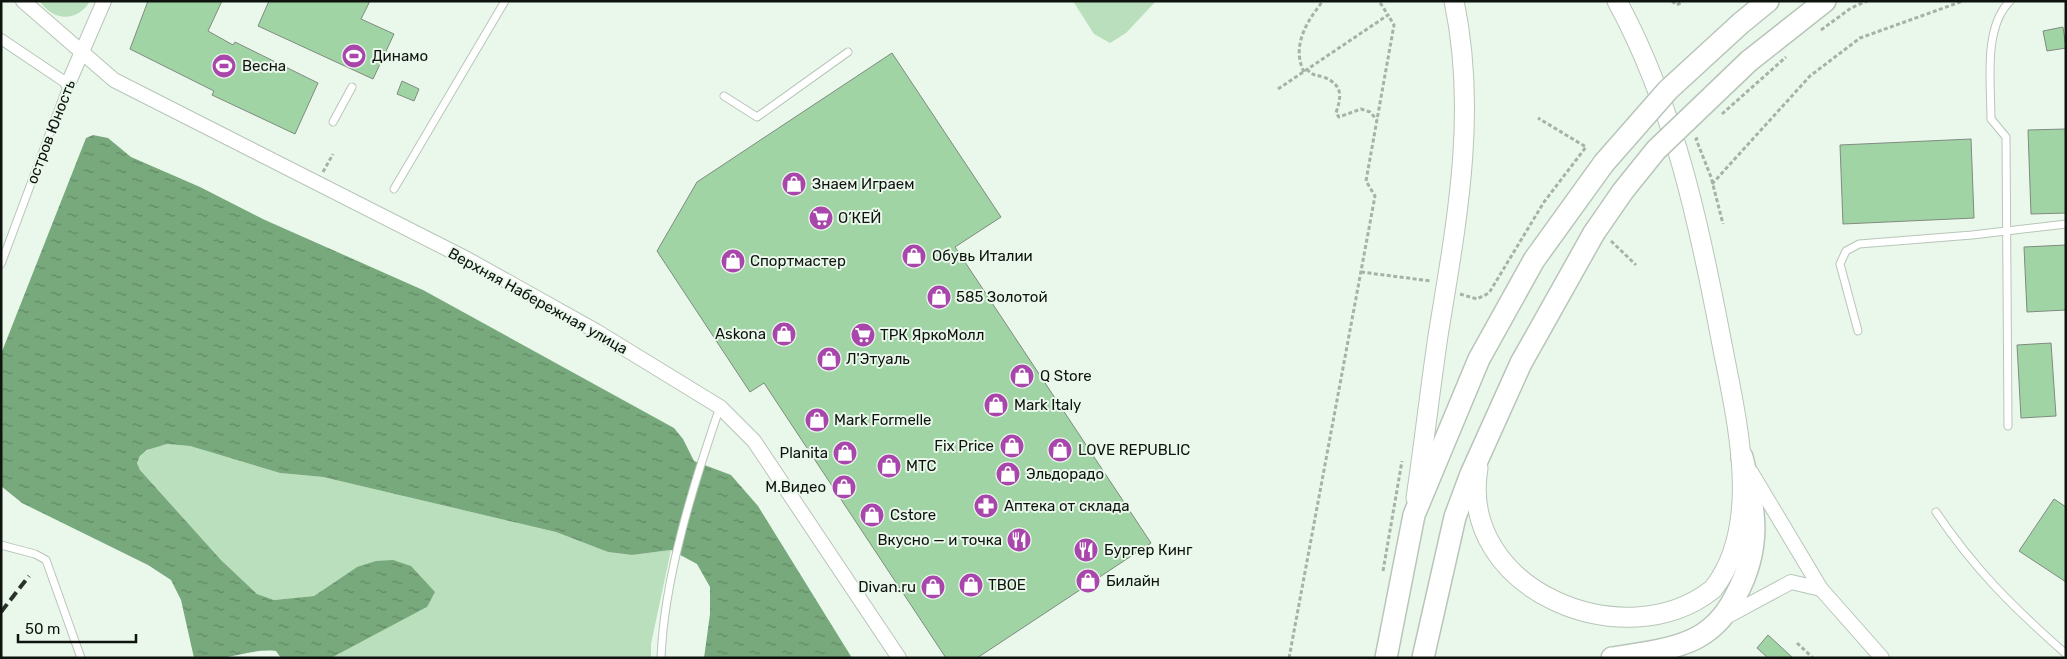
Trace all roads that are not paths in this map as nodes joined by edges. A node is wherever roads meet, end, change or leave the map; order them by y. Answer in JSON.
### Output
{"nodes":[{"id":1,"x":23,"y":1,"type":"edge"},
{"id":2,"x":104,"y":1,"type":"edge"},
{"id":3,"x":505,"y":1,"type":"edge"},
{"id":4,"x":1454,"y":1,"type":"edge"},
{"id":5,"x":1617,"y":1,"type":"edge"},
{"id":6,"x":1768,"y":1,"type":"edge"},
{"id":7,"x":1825,"y":1,"type":"edge"},
{"id":8,"x":2010,"y":1,"type":"edge"},
{"id":9,"x":1,"y":39,"type":"edge"},
{"id":10,"x":848,"y":52,"type":"dead end"},
{"id":11,"x":83,"y":53,"type":"junction"},
{"id":12,"x":68,"y":84,"type":"junction"},
{"id":13,"x":352,"y":87,"type":"dead end"},
{"id":14,"x":724,"y":96,"type":"dead end"},
{"id":15,"x":333,"y":122,"type":"dead end"},
{"id":16,"x":394,"y":189,"type":"dead end"},
{"id":17,"x":2066,"y":224,"type":"edge"},
{"id":18,"x":2007,"y":231,"type":"junction"},
{"id":19,"x":1,"y":264,"type":"edge"},
{"id":20,"x":1858,"y":331,"type":"dead end"},
{"id":21,"x":720,"y":406,"type":"junction"},
{"id":22,"x":2008,"y":426,"type":"dead end"},
{"id":23,"x":1742,"y":457,"type":"junction"},
{"id":24,"x":1479,"y":459,"type":"junction"},
{"id":25,"x":1936,"y":512,"type":"dead end"},
{"id":26,"x":1414,"y":515,"type":"junction"},
{"id":27,"x":1,"y":545,"type":"edge"},
{"id":28,"x":1820,"y":589,"type":"junction"},
{"id":29,"x":1723,"y":618,"type":"junction"},
{"id":30,"x":1576,"y":626,"type":"dead end"},
{"id":31,"x":1634,"y":636,"type":"dead end"},
{"id":32,"x":2066,"y":654,"type":"edge"},
{"id":33,"x":81,"y":658,"type":"edge"},
{"id":34,"x":661,"y":658,"type":"edge"},
{"id":35,"x":899,"y":658,"type":"edge"},
{"id":36,"x":1386,"y":658,"type":"edge"},
{"id":37,"x":1423,"y":658,"type":"edge"},
{"id":38,"x":1612,"y":658,"type":"edge"},
{"id":39,"x":1882,"y":658,"type":"edge"}],
"edges":[{"from":1,"to":11,"type":"street","name":"Верхняя Набережная улица"},
{"from":2,"to":11,"type":"street","name":"остров Юность"},
{"from":3,"to":16,"type":"lane"},
{"from":4,"to":26,"type":"main road"},
{"from":5,"to":23,"type":"main road"},
{"from":6,"to":26,"type":"main road","bridge":true},
{"from":7,"to":24,"type":"main road","bridge":true},
{"from":8,"to":18,"type":"lane"},
{"from":9,"to":12,"type":"street"},
{"from":10,"to":14,"type":"lane"},
{"from":11,"to":12,"type":"street","name":"остров Юность"},
{"from":11,"to":21,"type":"street","name":"Верхняя Набережная улица"},
{"from":12,"to":19,"type":"lane","name":"остров Юность"},
{"from":13,"to":15,"type":"lane"},
{"from":17,"to":18,"type":"lane"},
{"from":18,"to":20,"type":"lane"},
{"from":18,"to":22,"type":"lane"},
{"from":21,"to":34,"type":"lane"},
{"from":21,"to":35,"type":"street","name":"Верхняя Набережная улица"},
{"from":23,"to":28,"type":"street"},
{"from":23,"to":29,"type":"main road"},
{"from":23,"to":31,"type":"main road"},
{"from":24,"to":30,"type":"main road"},
{"from":24,"to":37,"type":"main road"},
{"from":25,"to":32,"type":"lane"},
{"from":26,"to":36,"type":"main road"},
{"from":27,"to":33,"type":"lane"},
{"from":28,"to":29,"type":"street"},
{"from":28,"to":39,"type":"street"},
{"from":29,"to":38,"type":"main road"}]}
